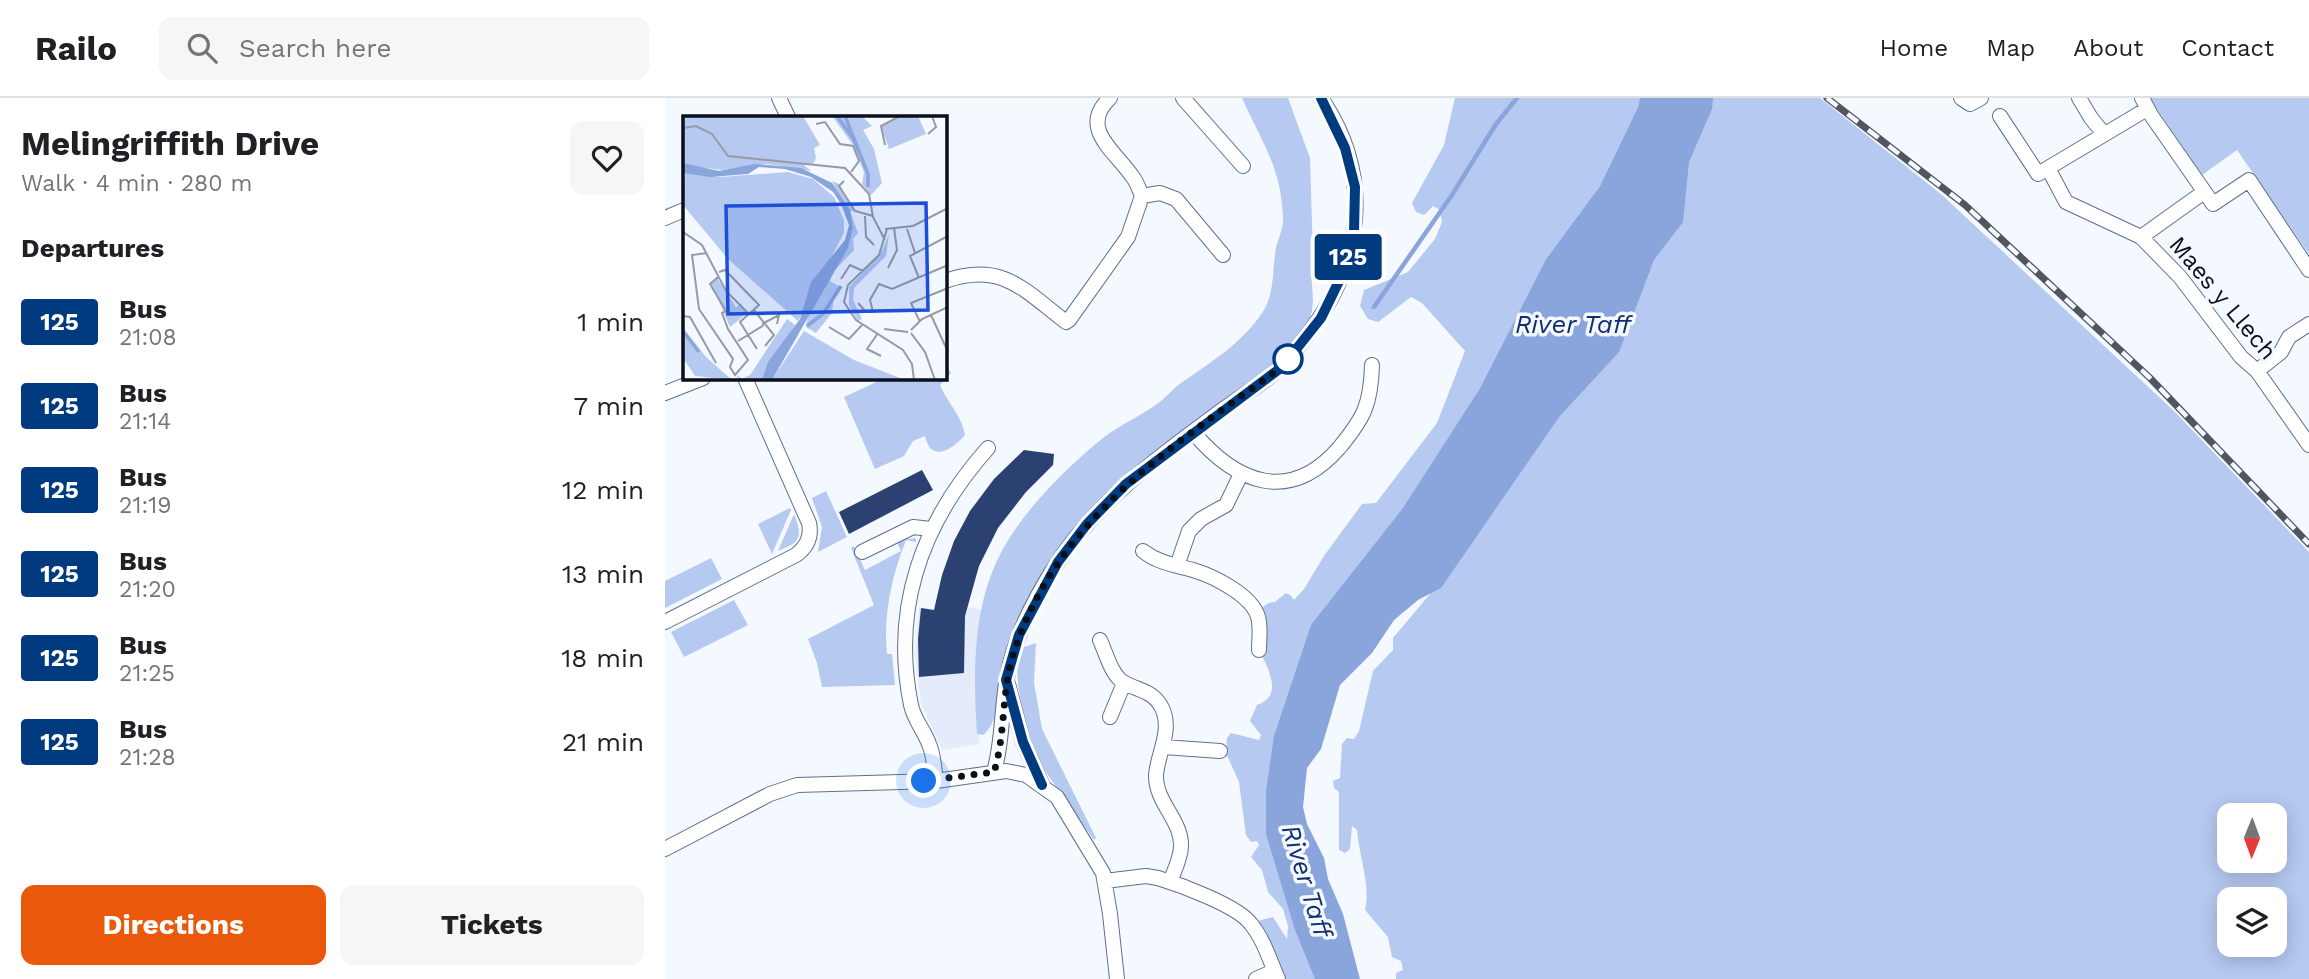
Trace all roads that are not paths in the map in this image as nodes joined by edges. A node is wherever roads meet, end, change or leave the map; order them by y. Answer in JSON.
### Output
{"nodes":[{"id":1,"x":779,"y":98,"type":"edge"},
{"id":2,"x":1110,"y":98,"type":"edge"},
{"id":3,"x":1183,"y":98,"type":"edge"},
{"id":4,"x":1321,"y":98,"type":"edge"},
{"id":5,"x":1961,"y":98,"type":"edge"},
{"id":6,"x":1981,"y":98,"type":"edge"},
{"id":7,"x":2079,"y":98,"type":"edge"},
{"id":8,"x":2144,"y":103,"type":"edge"},
{"id":9,"x":788,"y":116,"type":"edge"},
{"id":10,"x":2000,"y":116,"type":"dead end"},
{"id":11,"x":2104,"y":134,"type":"junction"},
{"id":12,"x":1243,"y":166,"type":"dead end"},
{"id":13,"x":2048,"y":169,"type":"junction"},
{"id":14,"x":2204,"y":192,"type":"junction"},
{"id":15,"x":1142,"y":196,"type":"junction"},
{"id":16,"x":683,"y":210,"type":"edge"},
{"id":17,"x":665,"y":218,"type":"edge"},
{"id":18,"x":2141,"y":237,"type":"junction"},
{"id":19,"x":1223,"y":255,"type":"dead end"},
{"id":20,"x":2309,"y":270,"type":"edge"},
{"id":21,"x":947,"y":280,"type":"edge"},
{"id":22,"x":2309,"y":324,"type":"edge"},
{"id":23,"x":1372,"y":365,"type":"dead end"},
{"id":24,"x":2257,"y":371,"type":"junction"},
{"id":25,"x":698,"y":380,"type":"edge"},
{"id":26,"x":746,"y":380,"type":"edge"},
{"id":27,"x":665,"y":393,"type":"edge"},
{"id":28,"x":1193,"y":432,"type":"junction"},
{"id":29,"x":2309,"y":445,"type":"edge"},
{"id":30,"x":988,"y":448,"type":"dead end"},
{"id":31,"x":1241,"y":474,"type":"junction"},
{"id":32,"x":931,"y":529,"type":"junction"},
{"id":33,"x":1143,"y":551,"type":"dead end"},
{"id":34,"x":862,"y":552,"type":"dead end"},
{"id":35,"x":1177,"y":566,"type":"junction"},
{"id":36,"x":665,"y":622,"type":"edge"},
{"id":37,"x":1100,"y":640,"type":"dead end"},
{"id":38,"x":1259,"y":650,"type":"dead end"},
{"id":39,"x":1006,"y":680,"type":"junction"},
{"id":40,"x":1125,"y":683,"type":"junction"},
{"id":41,"x":1110,"y":717,"type":"dead end"},
{"id":42,"x":1164,"y":747,"type":"junction"},
{"id":43,"x":1220,"y":751,"type":"dead end"},
{"id":44,"x":994,"y":772,"type":"junction"},
{"id":45,"x":936,"y":780,"type":"junction"},
{"id":46,"x":1042,"y":785,"type":"junction"},
{"id":47,"x":665,"y":849,"type":"edge"},
{"id":48,"x":1105,"y":881,"type":"junction"},
{"id":49,"x":1170,"y":882,"type":"junction"},
{"id":50,"x":1276,"y":975,"type":"edge"},
{"id":51,"x":1117,"y":979,"type":"edge"},
{"id":52,"x":1256,"y":979,"type":"edge"}],
"edges":[{"from":1,"to":9,"type":"street"},
{"from":2,"to":15,"type":"street"},
{"from":3,"to":12,"type":"street"},
{"from":4,"to":28,"type":"street"},
{"from":5,"to":6,"type":"street"},
{"from":7,"to":11,"type":"street"},
{"from":8,"to":11,"type":"street"},
{"from":8,"to":14,"type":"street"},
{"from":10,"to":13,"type":"street"},
{"from":11,"to":13,"type":"street"},
{"from":13,"to":18,"type":"street","name":"Maes y Llech"},
{"from":14,"to":18,"type":"street"},
{"from":14,"to":20,"type":"street"},
{"from":15,"to":19,"type":"street"},
{"from":15,"to":21,"type":"street"},
{"from":16,"to":17,"type":"street"},
{"from":18,"to":24,"type":"street","name":"Maes y Llech"},
{"from":22,"to":24,"type":"street"},
{"from":23,"to":31,"type":"street"},
{"from":24,"to":29,"type":"street","name":"Maes y Llech"},
{"from":25,"to":27,"type":"street"},
{"from":26,"to":36,"type":"street"},
{"from":28,"to":31,"type":"street"},
{"from":28,"to":39,"type":"street"},
{"from":30,"to":32,"type":"street"},
{"from":31,"to":35,"type":"street"},
{"from":32,"to":34,"type":"street"},
{"from":32,"to":45,"type":"street"},
{"from":33,"to":35,"type":"street"},
{"from":35,"to":38,"type":"street"},
{"from":37,"to":40,"type":"street"},
{"from":39,"to":44,"type":"street"},
{"from":39,"to":46,"type":"street"},
{"from":40,"to":41,"type":"street"},
{"from":40,"to":42,"type":"street"},
{"from":42,"to":43,"type":"street"},
{"from":42,"to":49,"type":"street"},
{"from":44,"to":45,"type":"street"},
{"from":44,"to":46,"type":"street"},
{"from":45,"to":47,"type":"street"},
{"from":46,"to":48,"type":"street"},
{"from":48,"to":49,"type":"street"},
{"from":48,"to":51,"type":"street"},
{"from":49,"to":50,"type":"street"},
{"from":50,"to":52,"type":"street"}]}
